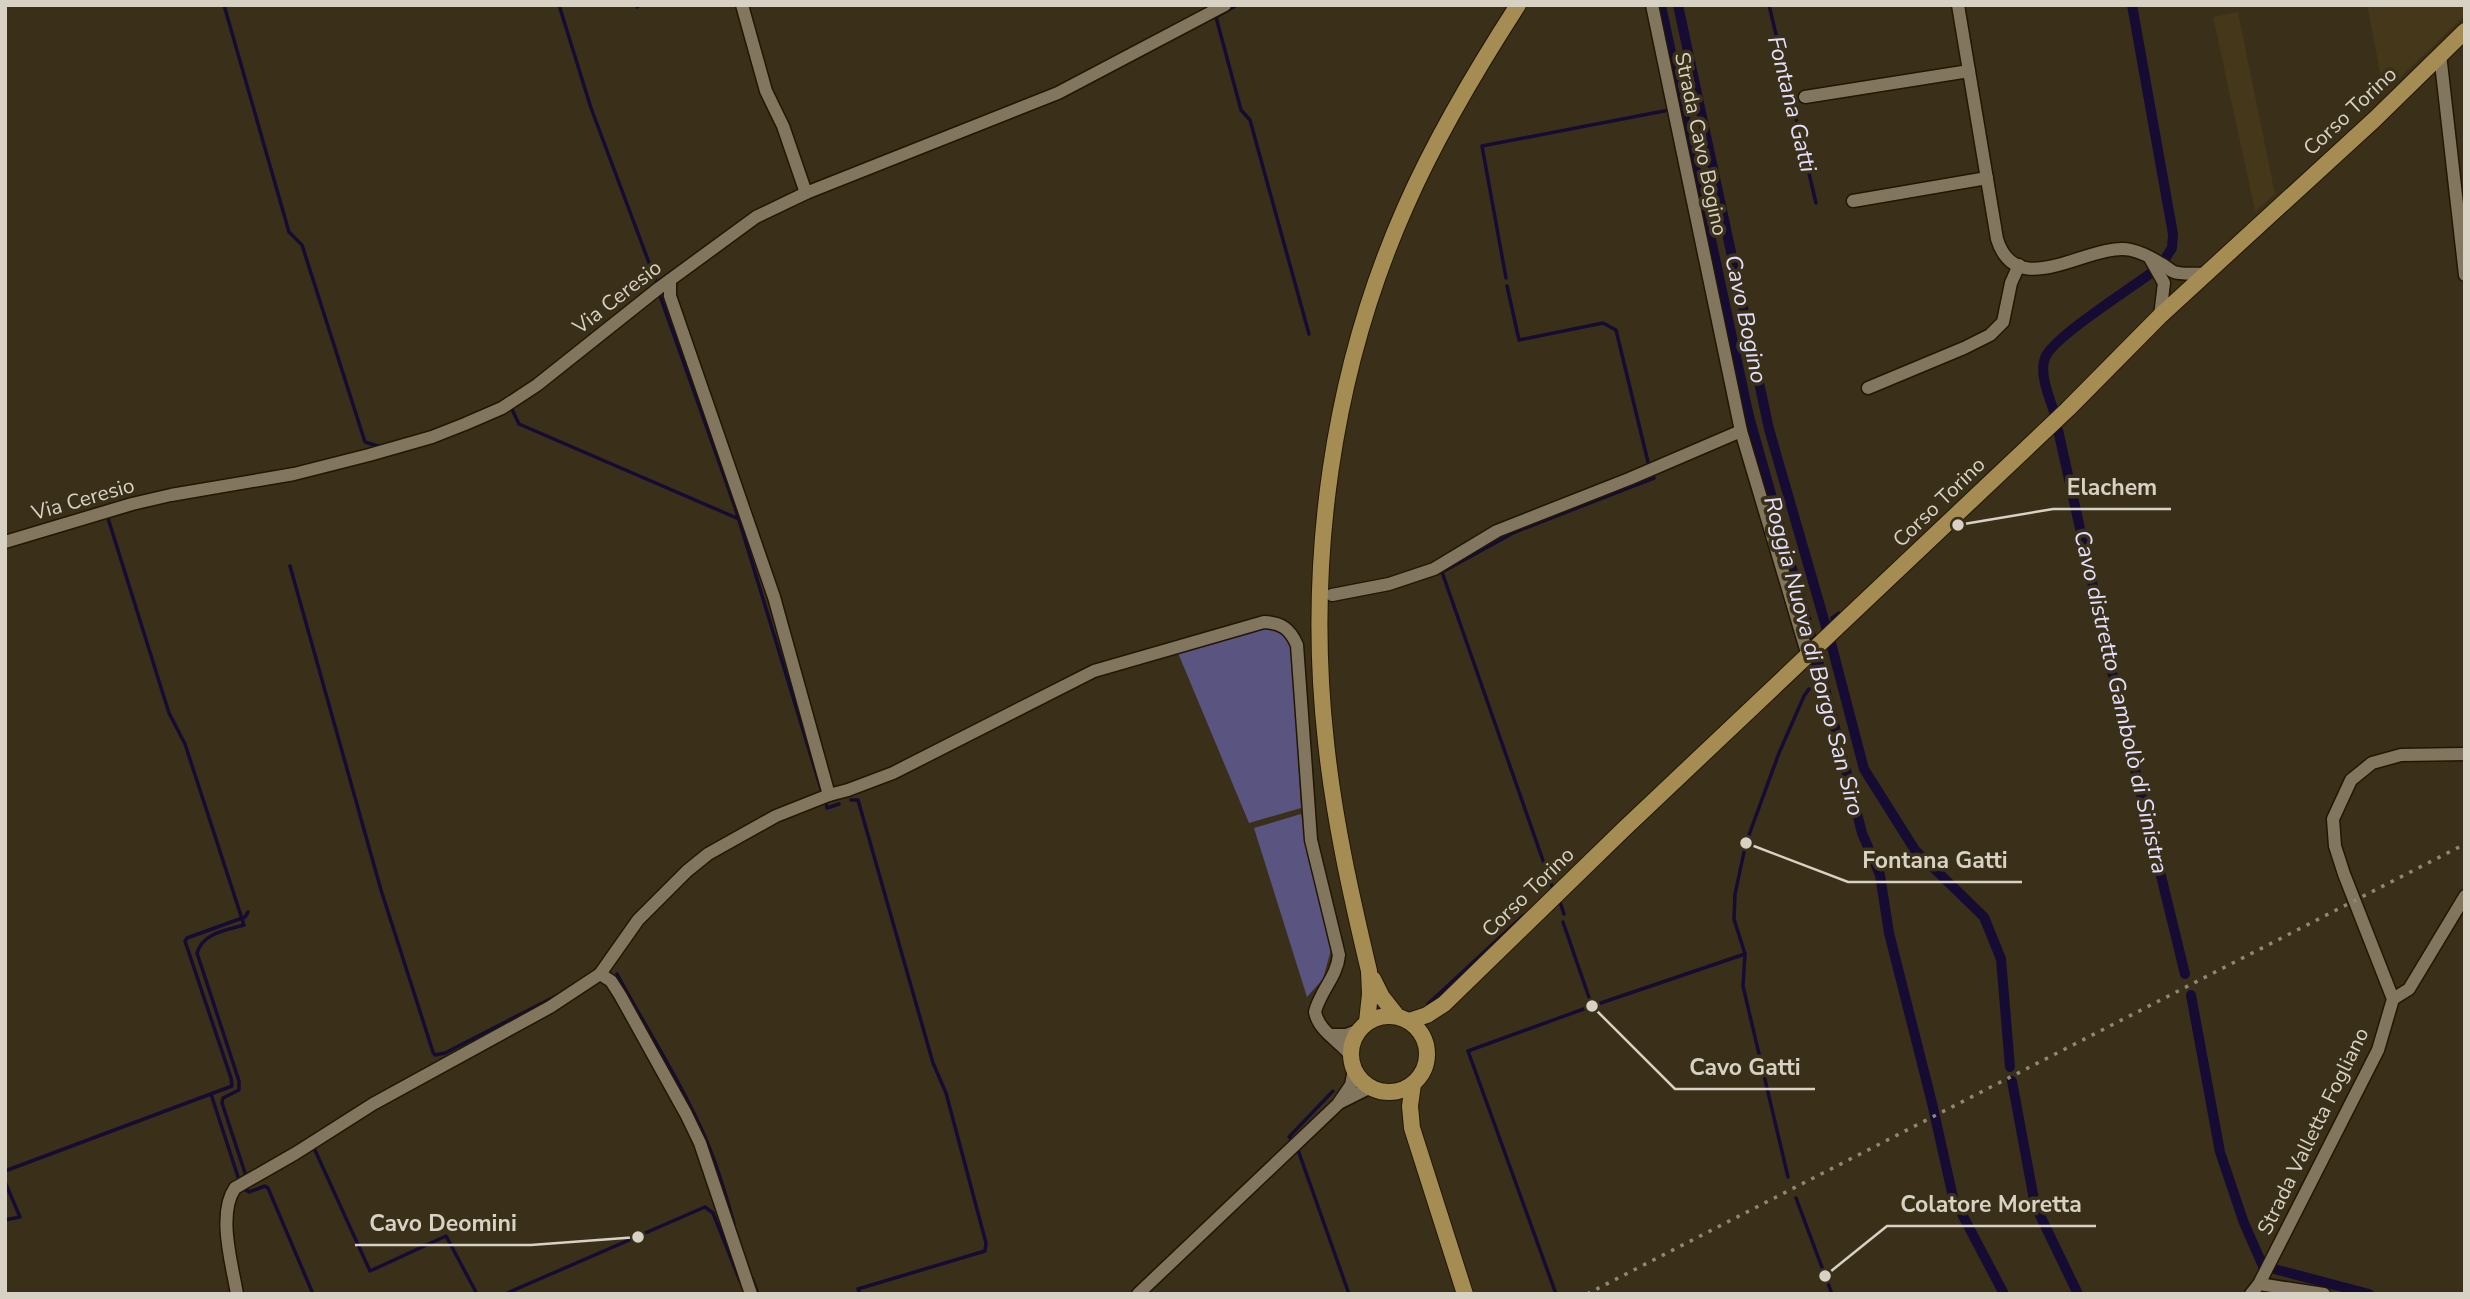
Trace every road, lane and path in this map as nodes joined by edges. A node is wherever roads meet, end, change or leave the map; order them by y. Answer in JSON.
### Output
{"nodes":[{"id":1,"x":742,"y":5,"type":"edge"},
{"id":2,"x":1225,"y":5,"type":"edge"},
{"id":3,"x":1518,"y":5,"type":"edge"},
{"id":4,"x":1652,"y":5,"type":"edge"},
{"id":5,"x":1958,"y":5,"type":"edge"},
{"id":6,"x":2465,"y":31,"type":"edge"},
{"id":7,"x":2440,"y":54,"type":"junction"},
{"id":8,"x":1969,"y":71,"type":"junction"},
{"id":9,"x":1805,"y":97,"type":"dead end"},
{"id":10,"x":1987,"y":178,"type":"junction"},
{"id":11,"x":806,"y":193,"type":"junction"},
{"id":12,"x":1853,"y":201,"type":"dead end"},
{"id":13,"x":2151,"y":260,"type":"junction"},
{"id":14,"x":2019,"y":265,"type":"junction"},
{"id":15,"x":2174,"y":272,"type":"junction"},
{"id":16,"x":2206,"y":274,"type":"junction"},
{"id":17,"x":2465,"y":275,"type":"edge"},
{"id":18,"x":670,"y":280,"type":"junction"},
{"id":19,"x":2164,"y":284,"type":"junction"},
{"id":20,"x":2183,"y":295,"type":"junction"},
{"id":21,"x":2160,"y":316,"type":"junction"},
{"id":22,"x":1868,"y":388,"type":"dead end"},
{"id":23,"x":1741,"y":431,"type":"junction"},
{"id":24,"x":5,"y":542,"type":"edge"},
{"id":25,"x":1332,"y":595,"type":"dead end"},
{"id":26,"x":1813,"y":652,"type":"junction"},
{"id":27,"x":2465,"y":754,"type":"edge"},
{"id":28,"x":830,"y":794,"type":"junction"},
{"id":29,"x":2465,"y":896,"type":"edge"},
{"id":30,"x":1369,"y":971,"type":"junction"},
{"id":31,"x":600,"y":974,"type":"junction"},
{"id":32,"x":2393,"y":999,"type":"junction"},
{"id":33,"x":1444,"y":1004,"type":"junction"},
{"id":34,"x":1403,"y":1018,"type":"junction"},
{"id":35,"x":1363,"y":1026,"type":"junction"},
{"id":36,"x":1331,"y":1035,"type":"junction"},
{"id":37,"x":1426,"y":1044,"type":"junction"},
{"id":38,"x":1352,"y":1062,"type":"junction"},
{"id":39,"x":1413,"y":1084,"type":"junction"},
{"id":40,"x":1377,"y":1090,"type":"junction"},
{"id":41,"x":1338,"y":1104,"type":"junction"},
{"id":42,"x":1412,"y":1128,"type":"junction"},
{"id":43,"x":2258,"y":1284,"type":"edge"},
{"id":44,"x":237,"y":1294,"type":"edge"},
{"id":45,"x":751,"y":1294,"type":"edge"},
{"id":46,"x":1138,"y":1294,"type":"edge"},
{"id":47,"x":1465,"y":1294,"type":"edge"},
{"id":48,"x":2324,"y":1294,"type":"edge"}],
"edges":[{"from":1,"to":11,"type":"street"},
{"from":2,"to":11,"type":"street","name":"Via Ceresio"},
{"from":3,"to":30,"type":"main road"},
{"from":4,"to":23,"type":"street","name":"Strada Cavo Bogino"},
{"from":5,"to":8,"type":"street"},
{"from":6,"to":7,"type":"main road","name":"Corso Torino"},
{"from":7,"to":16,"type":"main road","name":"Corso Torino"},
{"from":7,"to":17,"type":"street"},
{"from":8,"to":9,"type":"street"},
{"from":8,"to":10,"type":"street"},
{"from":10,"to":12,"type":"street"},
{"from":10,"to":14,"type":"street"},
{"from":11,"to":18,"type":"street","name":"Via Ceresio"},
{"from":13,"to":14,"type":"street"},
{"from":13,"to":15,"type":"street"},
{"from":13,"to":19,"type":"street"},
{"from":14,"to":22,"type":"street"},
{"from":15,"to":16,"type":"street"},
{"from":15,"to":20,"type":"street"},
{"from":16,"to":20,"type":"main road","name":"Corso Torino"},
{"from":18,"to":24,"type":"street","name":"Via Ceresio"},
{"from":18,"to":28,"type":"street"},
{"from":19,"to":20,"type":"street"},
{"from":19,"to":21,"type":"street"},
{"from":20,"to":21,"type":"main road","name":"Corso Torino"},
{"from":21,"to":26,"type":"main road","name":"Corso Torino"},
{"from":23,"to":25,"type":"street"},
{"from":23,"to":26,"type":"street","name":"Strada Cavo Bogino"},
{"from":26,"to":33,"type":"main road","name":"Corso Torino"},
{"from":27,"to":32,"type":"street"},
{"from":28,"to":31,"type":"street"},
{"from":28,"to":36,"type":"street"},
{"from":29,"to":32,"type":"street"},
{"from":30,"to":34,"type":"main road"},
{"from":30,"to":35,"type":"main road"},
{"from":31,"to":44,"type":"street"},
{"from":31,"to":45,"type":"street"},
{"from":32,"to":43,"type":"street","name":"Strada Valletta Fogliano"},
{"from":33,"to":34,"type":"main road","name":"Corso Torino"},
{"from":33,"to":37,"type":"main road","name":"Corso Torino"},
{"from":34,"to":35,"type":"main road"},
{"from":34,"to":37,"type":"main road"},
{"from":35,"to":36,"type":"street"},
{"from":35,"to":38,"type":"main road"},
{"from":36,"to":38,"type":"street"},
{"from":37,"to":39,"type":"main road"},
{"from":38,"to":40,"type":"main road"},
{"from":38,"to":41,"type":"street"},
{"from":39,"to":40,"type":"main road"},
{"from":39,"to":42,"type":"main road"},
{"from":40,"to":41,"type":"street"},
{"from":40,"to":42,"type":"main road"},
{"from":41,"to":46,"type":"street"},
{"from":42,"to":47,"type":"main road"},
{"from":43,"to":48,"type":"street"}]}
